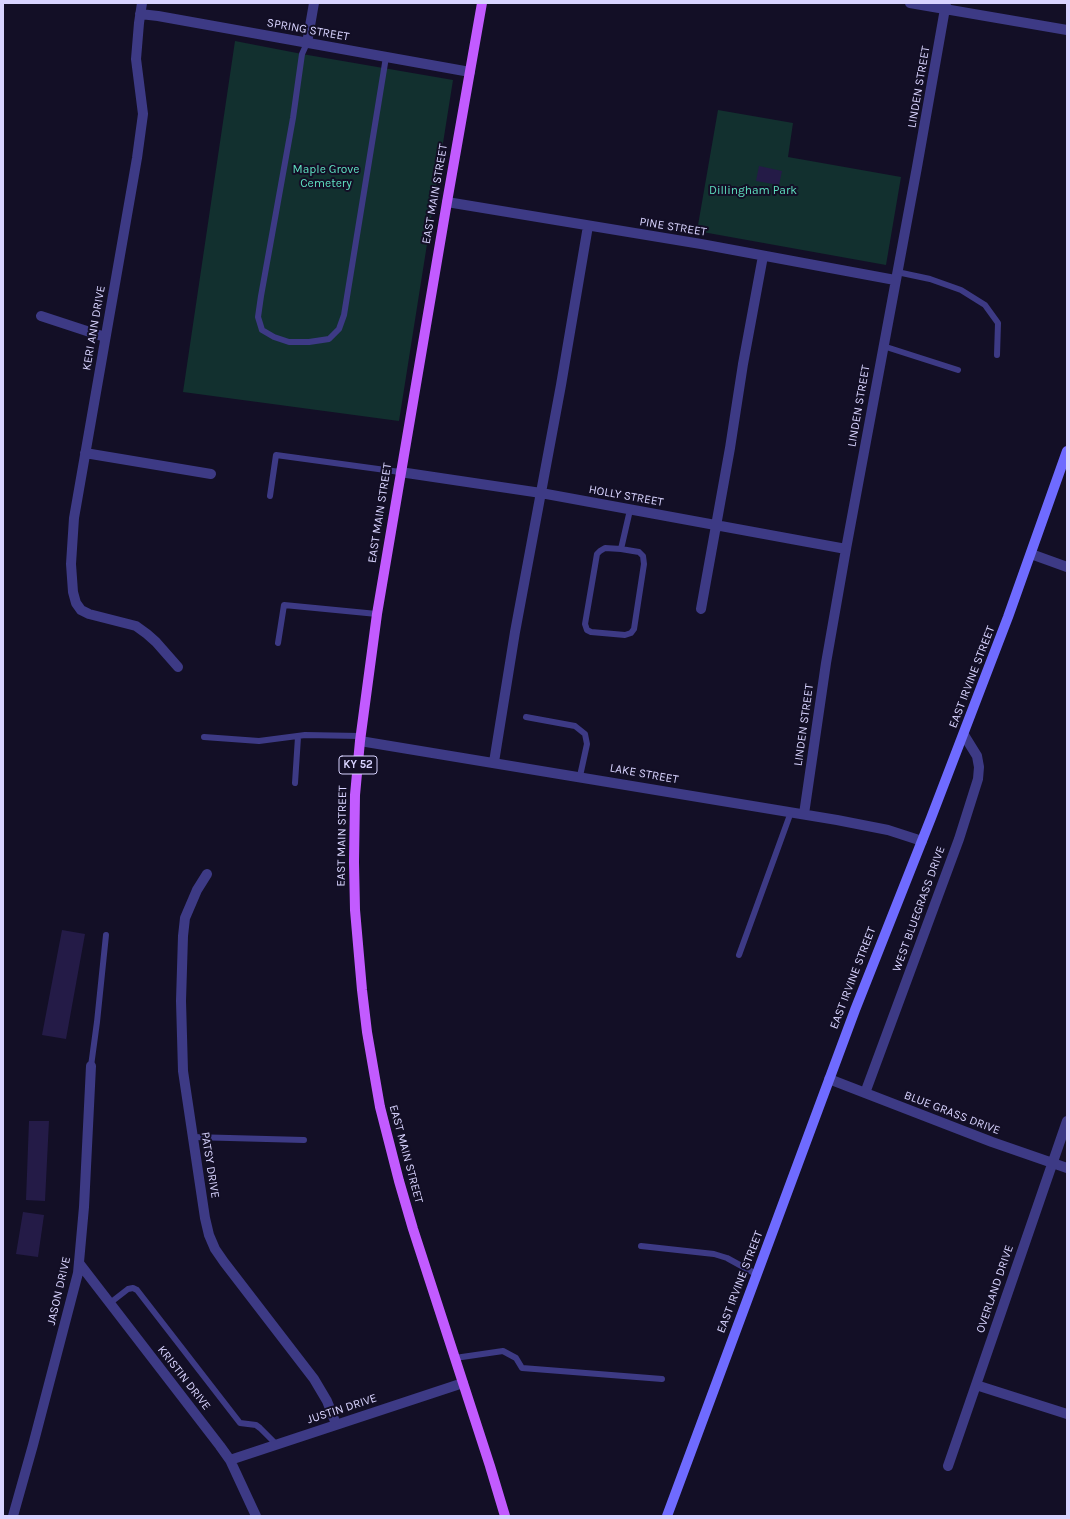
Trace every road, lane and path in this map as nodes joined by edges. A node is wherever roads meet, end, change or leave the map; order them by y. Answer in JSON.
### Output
{"nodes":[{"id":1,"x":142,"y":3,"type":"edge"},
{"id":2,"x":314,"y":3,"type":"edge"},
{"id":3,"x":482,"y":3,"type":"edge"},
{"id":4,"x":910,"y":3,"type":"edge"},
{"id":5,"x":946,"y":6,"type":"edge"},
{"id":6,"x":140,"y":14,"type":"junction"},
{"id":7,"x":1067,"y":30,"type":"edge"},
{"id":8,"x":307,"y":43,"type":"junction"},
{"id":9,"x":386,"y":57,"type":"junction"},
{"id":10,"x":470,"y":72,"type":"junction"},
{"id":11,"x":447,"y":202,"type":"junction"},
{"id":12,"x":588,"y":226,"type":"junction"},
{"id":13,"x":763,"y":256,"type":"junction"},
{"id":14,"x":896,"y":276,"type":"junction"},
{"id":15,"x":40,"y":316,"type":"dead end"},
{"id":16,"x":105,"y":337,"type":"junction"},
{"id":17,"x":883,"y":346,"type":"junction"},
{"id":18,"x":997,"y":356,"type":"dead end"},
{"id":19,"x":958,"y":370,"type":"dead end"},
{"id":20,"x":1067,"y":451,"type":"edge"},
{"id":21,"x":85,"y":453,"type":"junction"},
{"id":22,"x":400,"y":472,"type":"junction"},
{"id":23,"x":211,"y":474,"type":"dead end"},
{"id":24,"x":541,"y":493,"type":"junction"},
{"id":25,"x":270,"y":496,"type":"dead end"},
{"id":26,"x":630,"y":510,"type":"junction"},
{"id":27,"x":715,"y":526,"type":"junction"},
{"id":28,"x":621,"y":549,"type":"junction"},
{"id":29,"x":846,"y":549,"type":"junction"},
{"id":30,"x":1031,"y":554,"type":"junction"},
{"id":31,"x":1067,"y":566,"type":"edge"},
{"id":32,"x":702,"y":609,"type":"dead end"},
{"id":33,"x":377,"y":614,"type":"junction"},
{"id":34,"x":278,"y":643,"type":"dead end"},
{"id":35,"x":178,"y":667,"type":"dead end"},
{"id":36,"x":526,"y":717,"type":"dead end"},
{"id":37,"x":964,"y":735,"type":"junction"},
{"id":38,"x":298,"y":736,"type":"junction"},
{"id":39,"x":204,"y":737,"type":"dead end"},
{"id":40,"x":360,"y":738,"type":"junction"},
{"id":41,"x":494,"y":762,"type":"junction"},
{"id":42,"x":580,"y":776,"type":"junction"},
{"id":43,"x":295,"y":783,"type":"dead end"},
{"id":44,"x":791,"y":812,"type":"junction"},
{"id":45,"x":804,"y":814,"type":"junction"},
{"id":46,"x":922,"y":840,"type":"junction"},
{"id":47,"x":207,"y":874,"type":"dead end"},
{"id":48,"x":106,"y":935,"type":"dead end"},
{"id":49,"x":738,"y":955,"type":"dead end"},
{"id":50,"x":91,"y":1066,"type":"joint"},
{"id":51,"x":829,"y":1079,"type":"junction"},
{"id":52,"x":865,"y":1093,"type":"junction"},
{"id":53,"x":1067,"y":1121,"type":"edge"},
{"id":54,"x":192,"y":1137,"type":"junction"},
{"id":55,"x":304,"y":1140,"type":"dead end"},
{"id":56,"x":1052,"y":1163,"type":"junction"},
{"id":57,"x":1067,"y":1168,"type":"edge"},
{"id":58,"x":641,"y":1246,"type":"dead end"},
{"id":59,"x":79,"y":1263,"type":"junction"},
{"id":60,"x":756,"y":1274,"type":"junction"},
{"id":61,"x":110,"y":1303,"type":"junction"},
{"id":62,"x":455,"y":1358,"type":"junction"},
{"id":63,"x":662,"y":1380,"type":"dead end"},
{"id":64,"x":463,"y":1383,"type":"junction"},
{"id":65,"x":976,"y":1385,"type":"junction"},
{"id":66,"x":1067,"y":1414,"type":"edge"},
{"id":67,"x":336,"y":1424,"type":"junction"},
{"id":68,"x":276,"y":1444,"type":"junction"},
{"id":69,"x":230,"y":1460,"type":"junction"},
{"id":70,"x":948,"y":1466,"type":"dead end"},
{"id":71,"x":13,"y":1516,"type":"edge"},
{"id":72,"x":256,"y":1516,"type":"edge"},
{"id":73,"x":505,"y":1516,"type":"edge"},
{"id":74,"x":667,"y":1516,"type":"edge"}],
"edges":[{"from":1,"to":6,"type":"street","name":"KERI ANN DRIVE"},
{"from":2,"to":8,"type":"street"},
{"from":3,"to":10,"type":"main road","name":"EAST MAIN STREET","number":"KY 52"},
{"from":4,"to":5,"type":"street"},
{"from":5,"to":7,"type":"street"},
{"from":5,"to":14,"type":"street","name":"LINDEN STREET"},
{"from":6,"to":8,"type":"street","name":"SPRING STREET"},
{"from":6,"to":16,"type":"street","name":"KERI ANN DRIVE"},
{"from":8,"to":9,"type":"street","name":"SPRING STREET"},
{"from":8,"to":9,"type":"lane"},
{"from":9,"to":10,"type":"street","name":"SPRING STREET"},
{"from":10,"to":11,"type":"main road","name":"EAST MAIN STREET","number":"KY 52"},
{"from":11,"to":12,"type":"street","name":"PINE STREET"},
{"from":11,"to":22,"type":"main road","name":"EAST MAIN STREET","number":"KY 52"},
{"from":12,"to":13,"type":"street","name":"PINE STREET"},
{"from":12,"to":24,"type":"street"},
{"from":13,"to":14,"type":"street","name":"PINE STREET"},
{"from":13,"to":27,"type":"street"},
{"from":14,"to":17,"type":"street","name":"LINDEN STREET"},
{"from":14,"to":18,"type":"lane"},
{"from":15,"to":16,"type":"street"},
{"from":16,"to":21,"type":"street","name":"KERI ANN DRIVE"},
{"from":17,"to":19,"type":"lane"},
{"from":17,"to":29,"type":"street","name":"LINDEN STREET"},
{"from":20,"to":30,"type":"street","name":"EAST IRVINE STREET"},
{"from":21,"to":23,"type":"street"},
{"from":21,"to":35,"type":"street","name":"KERI ANN DRIVE"},
{"from":22,"to":24,"type":"street","name":"HOLLY STREET"},
{"from":22,"to":25,"type":"lane"},
{"from":22,"to":33,"type":"main road","name":"EAST MAIN STREET","number":"KY 52"},
{"from":24,"to":26,"type":"street","name":"HOLLY STREET"},
{"from":24,"to":41,"type":"street"},
{"from":26,"to":27,"type":"street","name":"HOLLY STREET"},
{"from":26,"to":28,"type":"lane"},
{"from":27,"to":29,"type":"street","name":"HOLLY STREET"},
{"from":27,"to":32,"type":"street"},
{"from":28,"to":28,"type":"lane"},
{"from":29,"to":45,"type":"street","name":"LINDEN STREET"},
{"from":30,"to":31,"type":"street"},
{"from":30,"to":37,"type":"street","name":"EAST IRVINE STREET"},
{"from":33,"to":34,"type":"lane"},
{"from":33,"to":40,"type":"main road","name":"EAST MAIN STREET","number":"KY 52"},
{"from":36,"to":42,"type":"lane"},
{"from":37,"to":46,"type":"street","name":"EAST IRVINE STREET"},
{"from":37,"to":52,"type":"street","name":"WEST BLUEGRASS DRIVE"},
{"from":38,"to":39,"type":"lane"},
{"from":38,"to":40,"type":"lane"},
{"from":38,"to":43,"type":"lane"},
{"from":40,"to":41,"type":"street","name":"LAKE STREET"},
{"from":40,"to":62,"type":"main road","name":"EAST MAIN STREET","number":"KY 52"},
{"from":41,"to":42,"type":"street","name":"LAKE STREET"},
{"from":42,"to":44,"type":"street","name":"LAKE STREET"},
{"from":44,"to":45,"type":"street","name":"LAKE STREET"},
{"from":44,"to":49,"type":"lane"},
{"from":45,"to":46,"type":"street","name":"LAKE STREET"},
{"from":46,"to":51,"type":"street","name":"EAST IRVINE STREET"},
{"from":47,"to":54,"type":"street","name":"PATSY DRIVE"},
{"from":48,"to":50,"type":"lane"},
{"from":50,"to":59,"type":"street","name":"JASON DRIVE"},
{"from":51,"to":52,"type":"street","name":"BLUE GRASS DRIVE"},
{"from":51,"to":60,"type":"street","name":"EAST IRVINE STREET"},
{"from":52,"to":56,"type":"street","name":"BLUE GRASS DRIVE"},
{"from":53,"to":56,"type":"street","name":"OVERLAND DRIVE"},
{"from":54,"to":55,"type":"lane"},
{"from":54,"to":67,"type":"street","name":"PATSY DRIVE"},
{"from":56,"to":57,"type":"street","name":"BLUE GRASS DRIVE"},
{"from":56,"to":65,"type":"street","name":"OVERLAND DRIVE"},
{"from":58,"to":60,"type":"lane"},
{"from":59,"to":61,"type":"street","name":"KRISTIN DRIVE"},
{"from":59,"to":71,"type":"street","name":"JASON DRIVE"},
{"from":60,"to":74,"type":"street","name":"EAST IRVINE STREET"},
{"from":61,"to":68,"type":"lane"},
{"from":61,"to":69,"type":"street","name":"KRISTIN DRIVE"},
{"from":62,"to":63,"type":"lane"},
{"from":62,"to":64,"type":"main road","name":"EAST MAIN STREET","number":"KY 52"},
{"from":64,"to":67,"type":"street","name":"JUSTIN DRIVE"},
{"from":64,"to":73,"type":"main road","name":"EAST MAIN STREET","number":"KY 52"},
{"from":65,"to":66,"type":"street"},
{"from":65,"to":70,"type":"street","name":"OVERLAND DRIVE"},
{"from":67,"to":68,"type":"street","name":"JUSTIN DRIVE"},
{"from":68,"to":69,"type":"street","name":"JUSTIN DRIVE"},
{"from":69,"to":72,"type":"street","name":"KRISTIN DRIVE"}]}
